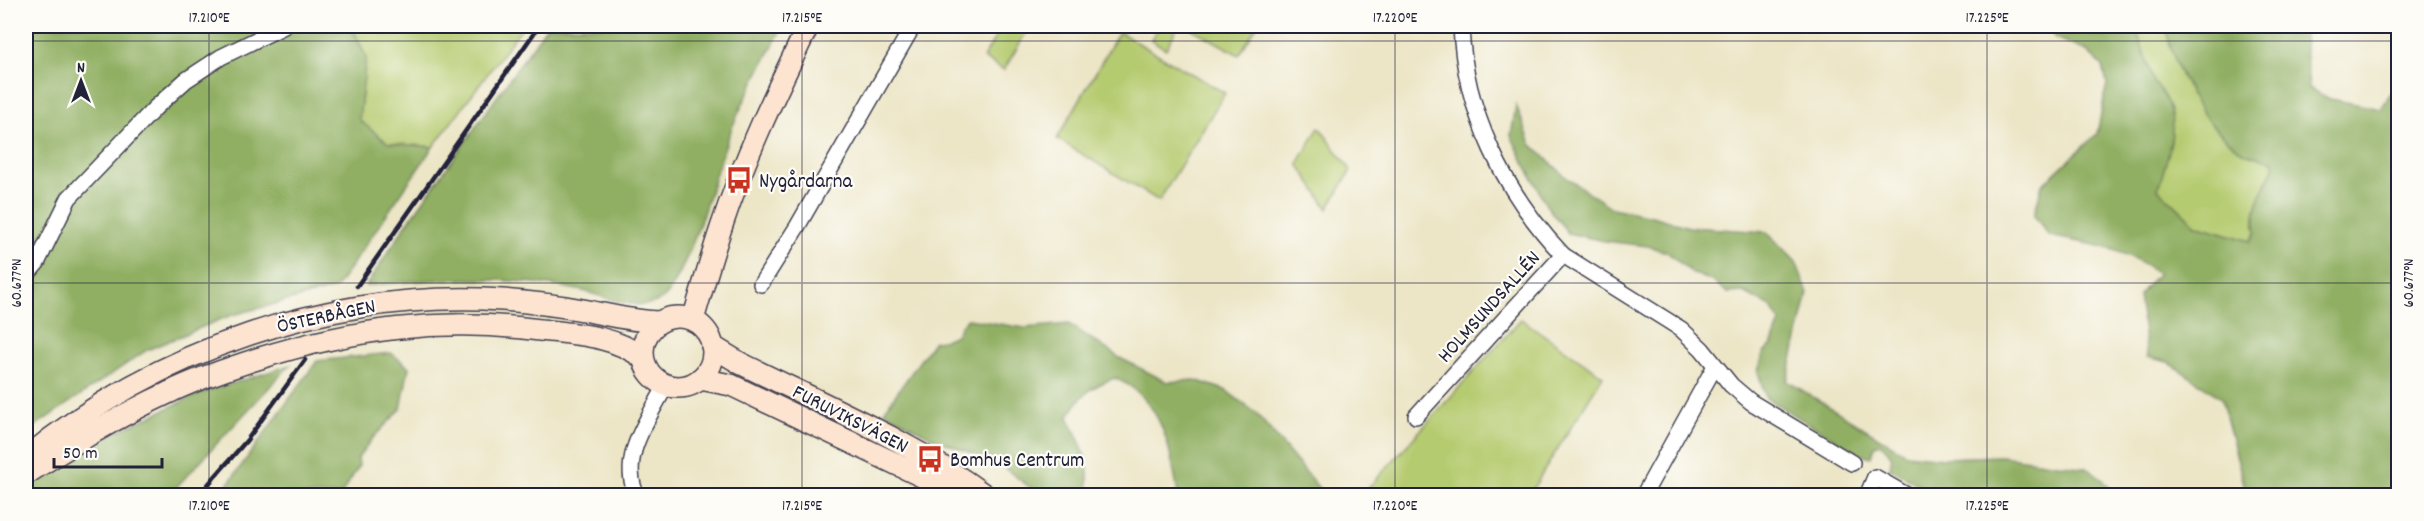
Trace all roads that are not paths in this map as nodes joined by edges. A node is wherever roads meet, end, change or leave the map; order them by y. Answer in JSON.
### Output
{"nodes":[{"id":1,"x":284,"y":26,"type":"edge"},
{"id":2,"x":808,"y":26,"type":"edge"},
{"id":3,"x":913,"y":26,"type":"edge"},
{"id":4,"x":1461,"y":26,"type":"edge"},
{"id":5,"x":1563,"y":255,"type":"junction"},
{"id":6,"x":26,"y":276,"type":"edge"},
{"id":7,"x":761,"y":284,"type":"dead end"},
{"id":8,"x":677,"y":319,"type":"junction"},
{"id":9,"x":712,"y":346,"type":"junction"},
{"id":10,"x":643,"y":358,"type":"junction"},
{"id":11,"x":1715,"y":366,"type":"junction"},
{"id":12,"x":700,"y":379,"type":"junction"},
{"id":13,"x":666,"y":385,"type":"junction"},
{"id":14,"x":1416,"y":416,"type":"dead end"},
{"id":15,"x":26,"y":458,"type":"edge"},
{"id":16,"x":1851,"y":463,"type":"dead end"},
{"id":17,"x":26,"y":474,"type":"edge"},
{"id":18,"x":637,"y":495,"type":"edge"},
{"id":19,"x":963,"y":495,"type":"edge"},
{"id":20,"x":986,"y":495,"type":"edge"},
{"id":21,"x":1643,"y":495,"type":"edge"},
{"id":22,"x":1867,"y":495,"type":"edge"},
{"id":23,"x":1908,"y":495,"type":"edge"}],
"edges":[{"from":1,"to":6,"type":"street"},
{"from":2,"to":8,"type":"main road"},
{"from":3,"to":7,"type":"street"},
{"from":4,"to":5,"type":"street","name":"HOLMSUNDSALLÉN"},
{"from":5,"to":11,"type":"street"},
{"from":5,"to":14,"type":"street","name":"HOLMSUNDSALLÉN"},
{"from":8,"to":9,"type":"main road"},
{"from":8,"to":10,"type":"main road"},
{"from":8,"to":15,"type":"main road","name":"ÖSTERBÅGEN"},
{"from":9,"to":12,"type":"main road"},
{"from":9,"to":20,"type":"main road","name":"FURUVIKSVÄGEN"},
{"from":10,"to":13,"type":"main road"},
{"from":10,"to":17,"type":"main road","name":"ÖSTERBÅGEN"},
{"from":11,"to":16,"type":"street"},
{"from":11,"to":21,"type":"street"},
{"from":12,"to":13,"type":"main road"},
{"from":12,"to":19,"type":"main road","name":"FURUVIKSVÄGEN"},
{"from":13,"to":18,"type":"street"},
{"from":22,"to":23,"type":"street"}]}
